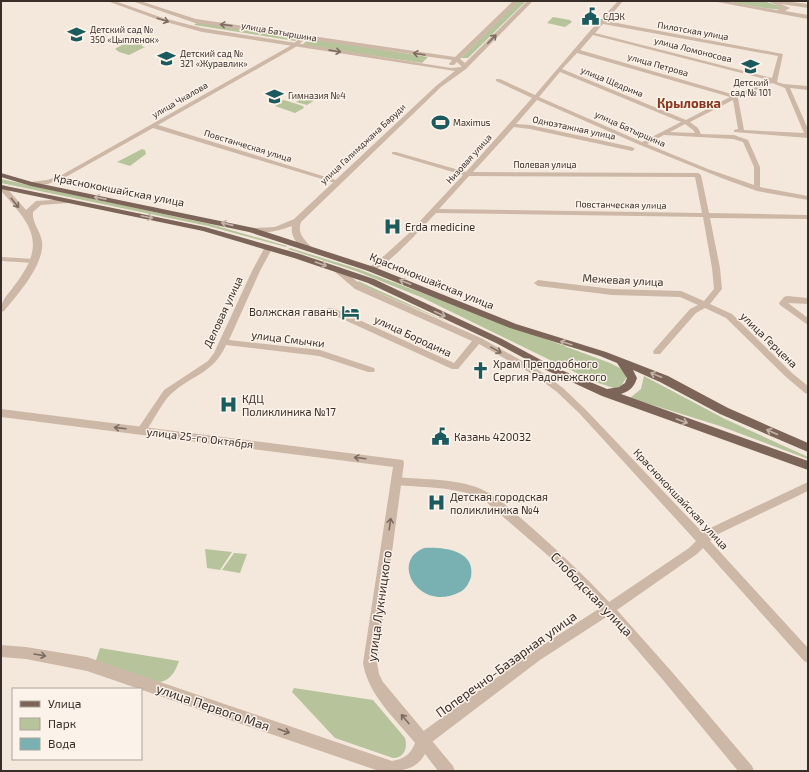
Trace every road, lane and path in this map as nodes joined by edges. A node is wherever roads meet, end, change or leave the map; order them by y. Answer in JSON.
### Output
{"nodes":[{"id":1,"x":110,"y":1,"type":"edge"},
{"id":2,"x":135,"y":1,"type":"edge"},
{"id":3,"x":516,"y":1,"type":"edge"},
{"id":4,"x":530,"y":1,"type":"edge"},
{"id":5,"x":621,"y":1,"type":"edge"},
{"id":6,"x":714,"y":1,"type":"edge"},
{"id":7,"x":770,"y":1,"type":"edge"},
{"id":8,"x":774,"y":1,"type":"edge"},
{"id":9,"x":807,"y":5,"type":"edge"},
{"id":10,"x":761,"y":9,"type":"junction"},
{"id":11,"x":808,"y":17,"type":"edge"},
{"id":12,"x":602,"y":22,"type":"junction"},
{"id":13,"x":591,"y":33,"type":"junction"},
{"id":14,"x":306,"y":36,"type":"junction"},
{"id":15,"x":296,"y":44,"type":"junction"},
{"id":16,"x":576,"y":51,"type":"junction"},
{"id":17,"x":457,"y":60,"type":"junction"},
{"id":18,"x":464,"y":68,"type":"junction"},
{"id":19,"x":447,"y":69,"type":"junction"},
{"id":20,"x":559,"y":70,"type":"junction"},
{"id":21,"x":498,"y":80,"type":"dead end"},
{"id":22,"x":774,"y":80,"type":"junction"},
{"id":23,"x":443,"y":82,"type":"junction"},
{"id":24,"x":787,"y":87,"type":"junction"},
{"id":25,"x":808,"y":88,"type":"edge"},
{"id":26,"x":536,"y":97,"type":"junction"},
{"id":27,"x":735,"y":97,"type":"junction"},
{"id":28,"x":686,"y":122,"type":"junction"},
{"id":29,"x":512,"y":125,"type":"junction"},
{"id":30,"x":154,"y":126,"type":"junction"},
{"id":31,"x":741,"y":131,"type":"junction"},
{"id":32,"x":698,"y":132,"type":"junction"},
{"id":33,"x":659,"y":134,"type":"junction"},
{"id":34,"x":808,"y":136,"type":"edge"},
{"id":35,"x":642,"y":144,"type":"junction"},
{"id":36,"x":632,"y":149,"type":"dead end"},
{"id":37,"x":394,"y":153,"type":"dead end"},
{"id":38,"x":467,"y":174,"type":"junction"},
{"id":39,"x":1,"y":175,"type":"edge"},
{"id":40,"x":62,"y":177,"type":"junction"},
{"id":41,"x":338,"y":182,"type":"junction"},
{"id":42,"x":31,"y":184,"type":"junction"},
{"id":43,"x":1,"y":187,"type":"edge"},
{"id":44,"x":757,"y":189,"type":"junction"},
{"id":45,"x":62,"y":190,"type":"junction"},
{"id":46,"x":808,"y":198,"type":"edge"},
{"id":47,"x":68,"y":201,"type":"junction"},
{"id":48,"x":433,"y":211,"type":"junction"},
{"id":49,"x":705,"y":216,"type":"junction"},
{"id":50,"x":808,"y":216,"type":"edge"},
{"id":51,"x":28,"y":220,"type":"junction"},
{"id":52,"x":297,"y":221,"type":"junction"},
{"id":53,"x":251,"y":230,"type":"junction"},
{"id":54,"x":269,"y":247,"type":"junction"},
{"id":55,"x":307,"y":247,"type":"junction"},
{"id":56,"x":1,"y":259,"type":"edge"},
{"id":57,"x":34,"y":261,"type":"junction"},
{"id":58,"x":337,"y":269,"type":"junction"},
{"id":59,"x":371,"y":269,"type":"junction"},
{"id":60,"x":538,"y":284,"type":"dead end"},
{"id":61,"x":808,"y":301,"type":"edge"},
{"id":62,"x":706,"y":304,"type":"junction"},
{"id":63,"x":1,"y":309,"type":"edge"},
{"id":64,"x":330,"y":310,"type":"dead end"},
{"id":65,"x":808,"y":322,"type":"edge"},
{"id":66,"x":478,"y":340,"type":"junction"},
{"id":67,"x":223,"y":342,"type":"junction"},
{"id":68,"x":657,"y":352,"type":"dead end"},
{"id":69,"x":603,"y":354,"type":"junction"},
{"id":70,"x":371,"y":370,"type":"dead end"},
{"id":71,"x":808,"y":391,"type":"edge"},
{"id":72,"x":606,"y":393,"type":"junction"},
{"id":73,"x":1,"y":413,"type":"edge"},
{"id":74,"x":142,"y":430,"type":"junction"},
{"id":75,"x":808,"y":448,"type":"edge"},
{"id":76,"x":399,"y":463,"type":"joint"},
{"id":77,"x":808,"y":466,"type":"edge"},
{"id":78,"x":396,"y":481,"type":"junction"},
{"id":79,"x":808,"y":486,"type":"edge"},
{"id":80,"x":702,"y":540,"type":"junction"},
{"id":81,"x":610,"y":608,"type":"junction"},
{"id":82,"x":1,"y":651,"type":"edge"},
{"id":83,"x":808,"y":656,"type":"edge"},
{"id":84,"x":423,"y":740,"type":"junction"},
{"id":85,"x":395,"y":769,"type":"edge"},
{"id":86,"x":448,"y":771,"type":"edge"},
{"id":87,"x":747,"y":771,"type":"edge"}],
"edges":[{"from":1,"to":15,"type":"street","name":"улица Батыршина","one_way":true},
{"from":14,"to":2,"type":"street","name":"улица Батыршина","one_way":true},
{"from":3,"to":17,"type":"street"},
{"from":18,"to":4,"type":"street","one_way":true},
{"from":5,"to":12,"type":"street","name":"Низовая улица"},
{"from":6,"to":10,"type":"street"},
{"from":7,"to":10,"type":"street"},
{"from":8,"to":9,"type":"street"},
{"from":10,"to":11,"type":"street"},
{"from":12,"to":13,"type":"street","name":"Низовая улица"},
{"from":12,"to":22,"type":"street","name":"Пилотская улица"},
{"from":13,"to":16,"type":"street","name":"Низовая улица"},
{"from":13,"to":22,"type":"street","name":"улица Ломоносова"},
{"from":14,"to":15,"type":"street","name":"улица Чкалова"},
{"from":17,"to":14,"type":"street","name":"улица Батыршина","one_way":true},
{"from":15,"to":19,"type":"street","name":"улица Батыршина","one_way":true},
{"from":15,"to":30,"type":"street","name":"улица Чкалова"},
{"from":16,"to":20,"type":"street","name":"Низовая улица"},
{"from":16,"to":27,"type":"street","name":"улица Петрова"},
{"from":17,"to":18,"type":"street"},
{"from":17,"to":19,"type":"street"},
{"from":18,"to":19,"type":"street","name":"улица Батыршина"},
{"from":18,"to":23,"type":"street","name":"улица Галимджана Баруди"},
{"from":19,"to":23,"type":"street"},
{"from":20,"to":26,"type":"street","name":"Низовая улица"},
{"from":20,"to":28,"type":"street","name":"улица Щедрина"},
{"from":21,"to":26,"type":"street","name":"улица Батыршина"},
{"from":22,"to":24,"type":"street","name":"улица Ломоносова"},
{"from":22,"to":27,"type":"street"},
{"from":23,"to":41,"type":"street","name":"улица Галимджана Баруди"},
{"from":24,"to":25,"type":"street"},
{"from":24,"to":34,"type":"street"},
{"from":26,"to":29,"type":"street","name":"Низовая улица"},
{"from":26,"to":35,"type":"street","name":"улица Батыршина"},
{"from":27,"to":28,"type":"street"},
{"from":27,"to":31,"type":"street"},
{"from":28,"to":32,"type":"street","name":"улица Щедрина"},
{"from":28,"to":33,"type":"street"},
{"from":29,"to":36,"type":"street","name":"Одноэтажная улица"},
{"from":29,"to":38,"type":"street","name":"Низовая улица"},
{"from":30,"to":40,"type":"street","name":"улица Чкалова"},
{"from":30,"to":41,"type":"street","name":"Повстанческая улица"},
{"from":31,"to":32,"type":"street"},
{"from":31,"to":34,"type":"street"},
{"from":32,"to":33,"type":"street"},
{"from":32,"to":44,"type":"street"},
{"from":33,"to":35,"type":"street"},
{"from":35,"to":44,"type":"street","name":"улица Батыршина"},
{"from":37,"to":38,"type":"street","name":"Полевая улица"},
{"from":38,"to":48,"type":"street","name":"Низовая улица"},
{"from":38,"to":49,"type":"street","name":"Полевая улица"},
{"from":39,"to":42,"type":"main road","name":"Краснококшайская улица"},
{"from":40,"to":42,"type":"street","name":"улица Чкалова"},
{"from":40,"to":45,"type":"street"},
{"from":41,"to":52,"type":"street","name":"улица Галимджана Баруди"},
{"from":42,"to":45,"type":"main road","name":"Краснококшайская улица"},
{"from":43,"to":47,"type":"main road","name":"Краснококшайская улица"},
{"from":43,"to":51,"type":"street","one_way":true},
{"from":44,"to":46,"type":"street"},
{"from":53,"to":45,"type":"main road","name":"Краснококшайская улица","one_way":true},
{"from":47,"to":51,"type":"street"},
{"from":47,"to":54,"type":"main road","name":"Краснококшайская улица","one_way":true},
{"from":48,"to":49,"type":"street","name":"Повстанческая улица"},
{"from":48,"to":59,"type":"street","name":"Низовая улица"},
{"from":49,"to":50,"type":"street","name":"Повстанческая улица"},
{"from":49,"to":62,"type":"street"},
{"from":51,"to":57,"type":"street"},
{"from":52,"to":53,"type":"street","name":"улица Галимджана Баруди"},
{"from":52,"to":55,"type":"street"},
{"from":53,"to":55,"type":"main road","name":"Краснококшайская улица"},
{"from":54,"to":58,"type":"main road","name":"Краснококшайская улица","one_way":true},
{"from":54,"to":67,"type":"street","name":"Деловая улица"},
{"from":55,"to":59,"type":"main road","name":"Краснококшайская улица"},
{"from":56,"to":57,"type":"street"},
{"from":57,"to":63,"type":"street"},
{"from":58,"to":66,"type":"street","name":"Краснококшайская улица"},
{"from":58,"to":72,"type":"main road","name":"Краснококшайская улица","one_way":true},
{"from":69,"to":59,"type":"main road","name":"Краснококшайская улица","one_way":true},
{"from":60,"to":62,"type":"street","name":"Межевая улица"},
{"from":61,"to":65,"type":"street"},
{"from":62,"to":68,"type":"street"},
{"from":62,"to":71,"type":"street","name":"улица Герцена"},
{"from":64,"to":66,"type":"street","name":"улица Бородина"},
{"from":66,"to":80,"type":"street","name":"Краснококшайская улица","one_way":true},
{"from":67,"to":70,"type":"street","name":"улица Смычки"},
{"from":67,"to":74,"type":"street","name":"Деловая улица"},
{"from":69,"to":72,"type":"main road"},
{"from":75,"to":69,"type":"main road","name":"Краснококшайская улица","one_way":true},
{"from":72,"to":77,"type":"main road","name":"Краснококшайская улица","one_way":true},
{"from":74,"to":73,"type":"street","name":"улица 25-го Октября","one_way":true},
{"from":76,"to":74,"type":"street","name":"улица 25-го Октября","one_way":true},
{"from":76,"to":78,"type":"street","name":"улица Лукницкого"},
{"from":78,"to":81,"type":"street","name":"Слободская улица"},
{"from":84,"to":78,"type":"street","name":"улица Лукницкого","one_way":true},
{"from":79,"to":80,"type":"street","name":"Поперечно-Базарная улица"},
{"from":80,"to":81,"type":"street","name":"Поперечно-Базарная улица"},
{"from":80,"to":83,"type":"street","name":"Краснококшайская улица"},
{"from":81,"to":84,"type":"street","name":"Поперечно-Базарная улица"},
{"from":81,"to":87,"type":"street","name":"Слободская улица"},
{"from":82,"to":85,"type":"street","name":"улица Первого Мая","one_way":true},
{"from":84,"to":85,"type":"street"},
{"from":84,"to":86,"type":"street","name":"улица Лукницкого"}]}
